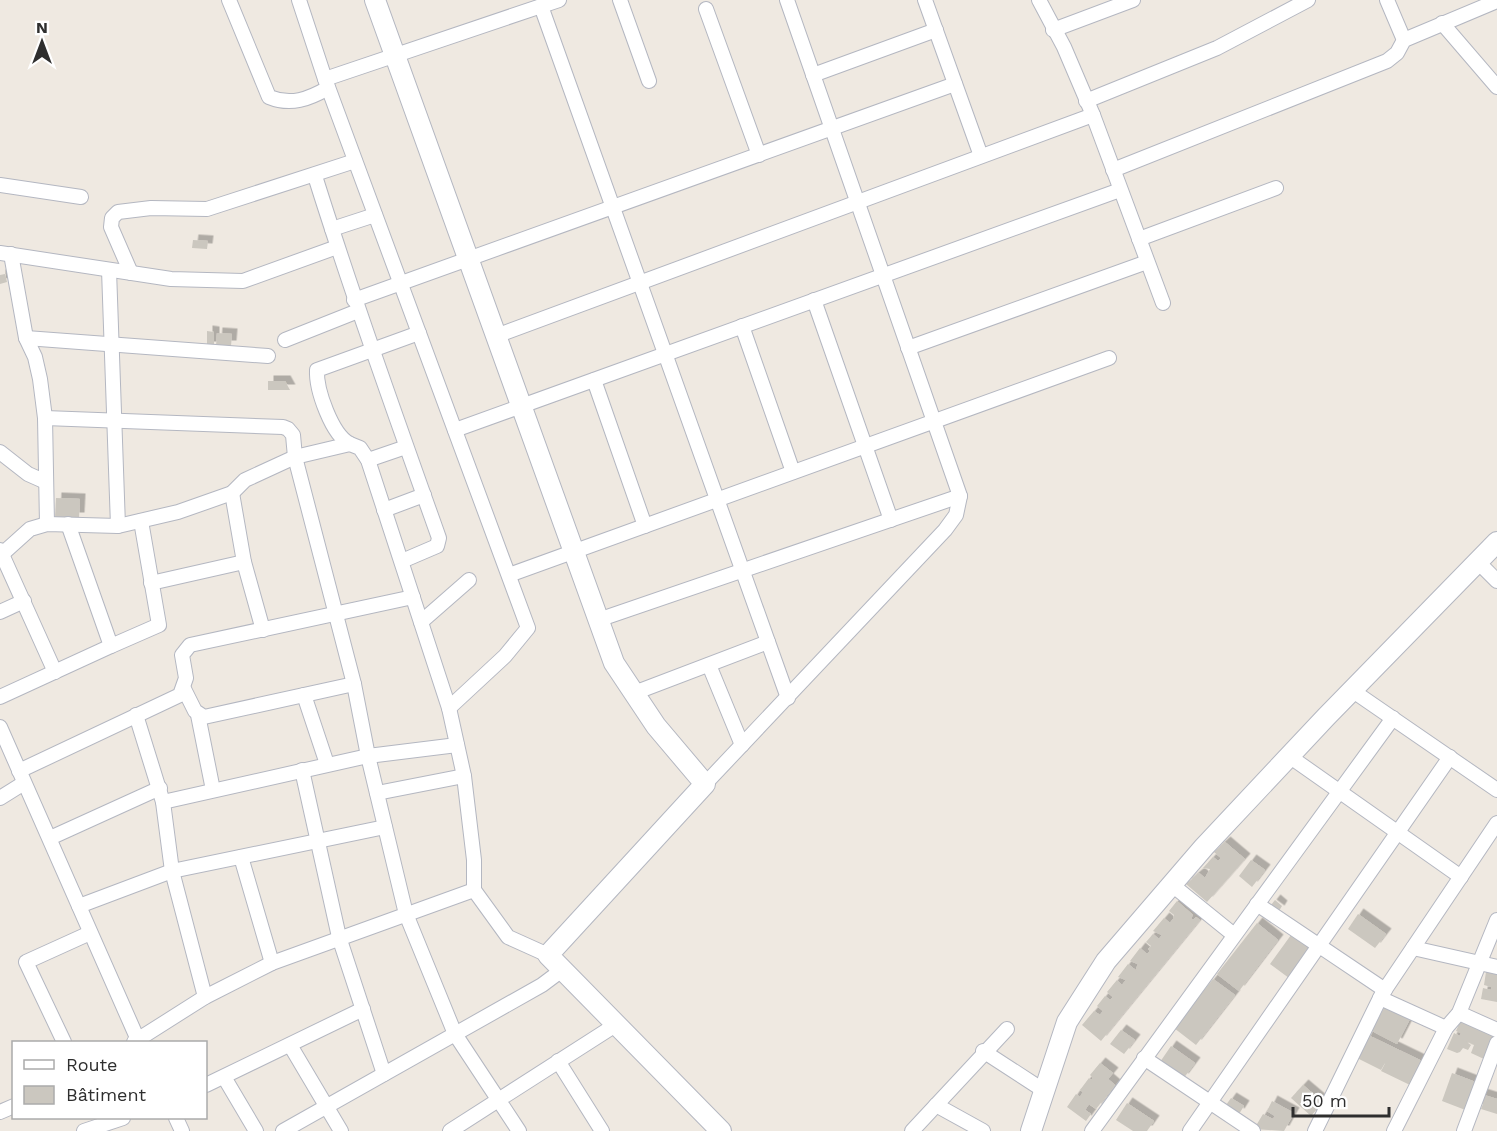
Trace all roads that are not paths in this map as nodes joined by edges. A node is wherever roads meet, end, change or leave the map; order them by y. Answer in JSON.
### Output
{"nodes":[{"id":1,"x":229,"y":0,"type":"edge"},
{"id":2,"x":299,"y":0,"type":"edge"},
{"id":3,"x":375,"y":0,"type":"edge"},
{"id":4,"x":559,"y":0,"type":"edge"},
{"id":5,"x":620,"y":0,"type":"edge"},
{"id":6,"x":788,"y":0,"type":"edge"},
{"id":7,"x":925,"y":0,"type":"edge"},
{"id":8,"x":1039,"y":0,"type":"edge"},
{"id":9,"x":1133,"y":0,"type":"edge"},
{"id":10,"x":1308,"y":0,"type":"edge"},
{"id":11,"x":1387,"y":0,"type":"edge"},
{"id":12,"x":1497,"y":1,"type":"edge"},
{"id":13,"x":541,"y":6,"type":"junction"},
{"id":14,"x":706,"y":9,"type":"dead end"},
{"id":15,"x":1442,"y":23,"type":"junction"},
{"id":16,"x":936,"y":30,"type":"junction"},
{"id":17,"x":1053,"y":30,"type":"junction"},
{"id":18,"x":1404,"y":40,"type":"junction"},
{"id":19,"x":395,"y":58,"type":"junction"},
{"id":20,"x":813,"y":75,"type":"junction"},
{"id":21,"x":649,"y":81,"type":"dead end"},
{"id":22,"x":327,"y":84,"type":"junction"},
{"id":23,"x":955,"y":84,"type":"junction"},
{"id":24,"x":1497,"y":87,"type":"edge"},
{"id":25,"x":1086,"y":101,"type":"junction"},
{"id":26,"x":1093,"y":115,"type":"junction"},
{"id":27,"x":832,"y":128,"type":"junction"},
{"id":28,"x":759,"y":155,"type":"junction"},
{"id":29,"x":981,"y":156,"type":"junction"},
{"id":30,"x":355,"y":161,"type":"junction"},
{"id":31,"x":1113,"y":170,"type":"junction"},
{"id":32,"x":315,"y":176,"type":"junction"},
{"id":33,"x":0,"y":185,"type":"edge"},
{"id":34,"x":1276,"y":188,"type":"dead end"},
{"id":35,"x":1120,"y":190,"type":"junction"},
{"id":36,"x":81,"y":197,"type":"dead end"},
{"id":37,"x":857,"y":202,"type":"junction"},
{"id":38,"x":612,"y":207,"type":"junction"},
{"id":39,"x":375,"y":214,"type":"junction"},
{"id":40,"x":332,"y":229,"type":"junction"},
{"id":41,"x":1139,"y":239,"type":"junction"},
{"id":42,"x":337,"y":247,"type":"junction"},
{"id":43,"x":5,"y":253,"type":"edge"},
{"id":44,"x":468,"y":259,"type":"junction"},
{"id":45,"x":1147,"y":262,"type":"junction"},
{"id":46,"x":109,"y":270,"type":"junction"},
{"id":47,"x":131,"y":273,"type":"junction"},
{"id":48,"x":883,"y":275,"type":"junction"},
{"id":49,"x":639,"y":283,"type":"junction"},
{"id":50,"x":400,"y":284,"type":"junction"},
{"id":51,"x":814,"y":300,"type":"junction"},
{"id":52,"x":1163,"y":303,"type":"dead end"},
{"id":53,"x":356,"y":306,"type":"junction"},
{"id":54,"x":742,"y":326,"type":"junction"},
{"id":55,"x":419,"y":333,"type":"junction"},
{"id":56,"x":496,"y":336,"type":"junction"},
{"id":57,"x":26,"y":338,"type":"junction"},
{"id":58,"x":285,"y":340,"type":"dead end"},
{"id":59,"x":111,"y":343,"type":"junction"},
{"id":60,"x":908,"y":348,"type":"junction"},
{"id":61,"x":374,"y":349,"type":"junction"},
{"id":62,"x":664,"y":354,"type":"junction"},
{"id":63,"x":267,"y":356,"type":"dead end"},
{"id":64,"x":1109,"y":358,"type":"dead end"},
{"id":65,"x":594,"y":380,"type":"junction"},
{"id":66,"x":521,"y":406,"type":"junction"},
{"id":67,"x":45,"y":418,"type":"junction"},
{"id":68,"x":114,"y":421,"type":"junction"},
{"id":69,"x":934,"y":422,"type":"junction"},
{"id":70,"x":455,"y":430,"type":"junction"},
{"id":71,"x":350,"y":444,"type":"junction"},
{"id":72,"x":866,"y":446,"type":"junction"},
{"id":73,"x":406,"y":447,"type":"junction"},
{"id":74,"x":0,"y":452,"type":"edge"},
{"id":75,"x":295,"y":457,"type":"junction"},
{"id":76,"x":368,"y":460,"type":"junction"},
{"id":77,"x":793,"y":472,"type":"junction"},
{"id":78,"x":46,"y":482,"type":"junction"},
{"id":79,"x":232,"y":493,"type":"junction"},
{"id":80,"x":424,"y":495,"type":"junction"},
{"id":81,"x":960,"y":496,"type":"junction"},
{"id":82,"x":717,"y":500,"type":"junction"},
{"id":83,"x":384,"y":510,"type":"junction"},
{"id":84,"x":891,"y":520,"type":"junction"},
{"id":85,"x":141,"y":521,"type":"junction"},
{"id":86,"x":47,"y":524,"type":"junction"},
{"id":87,"x":68,"y":524,"type":"junction"},
{"id":88,"x":118,"y":526,"type":"junction"},
{"id":89,"x":645,"y":526,"type":"junction"},
{"id":90,"x":1497,"y":542,"type":"edge"},
{"id":91,"x":574,"y":552,"type":"junction"},
{"id":92,"x":1,"y":553,"type":"edge"},
{"id":93,"x":402,"y":561,"type":"junction"},
{"id":94,"x":1478,"y":561,"type":"junction"},
{"id":95,"x":244,"y":562,"type":"junction"},
{"id":96,"x":742,"y":571,"type":"junction"},
{"id":97,"x":509,"y":575,"type":"junction"},
{"id":98,"x":468,"y":580,"type":"dead end"},
{"id":99,"x":1497,"y":581,"type":"edge"},
{"id":100,"x":152,"y":583,"type":"junction"},
{"id":101,"x":413,"y":597,"type":"junction"},
{"id":102,"x":24,"y":601,"type":"junction"},
{"id":103,"x":0,"y":612,"type":"edge"},
{"id":104,"x":336,"y":613,"type":"junction"},
{"id":105,"x":598,"y":620,"type":"junction"},
{"id":106,"x":422,"y":622,"type":"junction"},
{"id":107,"x":263,"y":630,"type":"junction"},
{"id":108,"x":768,"y":642,"type":"junction"},
{"id":109,"x":111,"y":646,"type":"junction"},
{"id":110,"x":709,"y":665,"type":"junction"},
{"id":111,"x":55,"y":672,"type":"junction"},
{"id":112,"x":354,"y":684,"type":"junction"},
{"id":113,"x":184,"y":689,"type":"junction"},
{"id":114,"x":1353,"y":691,"type":"junction"},
{"id":115,"x":634,"y":693,"type":"junction"},
{"id":116,"x":304,"y":696,"type":"junction"},
{"id":117,"x":0,"y":697,"type":"edge"},
{"id":118,"x":788,"y":698,"type":"junction"},
{"id":119,"x":449,"y":708,"type":"junction"},
{"id":120,"x":136,"y":715,"type":"junction"},
{"id":121,"x":198,"y":715,"type":"junction"},
{"id":122,"x":1393,"y":718,"type":"junction"},
{"id":123,"x":0,"y":727,"type":"edge"},
{"id":124,"x":457,"y":745,"type":"junction"},
{"id":125,"x":742,"y":745,"type":"junction"},
{"id":126,"x":368,"y":756,"type":"junction"},
{"id":127,"x":1290,"y":756,"type":"junction"},
{"id":128,"x":1450,"y":757,"type":"junction"},
{"id":129,"x":327,"y":764,"type":"junction"},
{"id":130,"x":302,"y":770,"type":"junction"},
{"id":131,"x":464,"y":776,"type":"junction"},
{"id":132,"x":22,"y":777,"type":"junction"},
{"id":133,"x":705,"y":784,"type":"junction"},
{"id":134,"x":213,"y":790,"type":"junction"},
{"id":135,"x":1497,"y":790,"type":"edge"},
{"id":136,"x":1338,"y":792,"type":"junction"},
{"id":137,"x":377,"y":793,"type":"junction"},
{"id":138,"x":161,"y":795,"type":"junction"},
{"id":139,"x":0,"y":798,"type":"edge"},
{"id":140,"x":1497,"y":823,"type":"edge"},
{"id":141,"x":385,"y":827,"type":"junction"},
{"id":142,"x":1398,"y":832,"type":"junction"},
{"id":143,"x":50,"y":838,"type":"junction"},
{"id":144,"x":317,"y":842,"type":"junction"},
{"id":145,"x":241,"y":857,"type":"junction"},
{"id":146,"x":172,"y":872,"type":"junction"},
{"id":147,"x":1461,"y":877,"type":"junction"},
{"id":148,"x":1171,"y":884,"type":"junction"},
{"id":149,"x":474,"y":890,"type":"junction"},
{"id":150,"x":1257,"y":904,"type":"junction"},
{"id":151,"x":79,"y":906,"type":"junction"},
{"id":152,"x":406,"y":914,"type":"junction"},
{"id":153,"x":1497,"y":920,"type":"edge"},
{"id":154,"x":90,"y":933,"type":"junction"},
{"id":155,"x":1234,"y":935,"type":"junction"},
{"id":156,"x":339,"y":937,"type":"junction"},
{"id":157,"x":1320,"y":947,"type":"junction"},
{"id":158,"x":1413,"y":948,"type":"junction"},
{"id":159,"x":548,"y":955,"type":"junction"},
{"id":160,"x":272,"y":963,"type":"junction"},
{"id":161,"x":1481,"y":963,"type":"junction"},
{"id":162,"x":1497,"y":967,"type":"edge"},
{"id":163,"x":562,"y":970,"type":"junction"},
{"id":164,"x":1382,"y":994,"type":"junction"},
{"id":165,"x":205,"y":997,"type":"junction"},
{"id":166,"x":363,"y":1009,"type":"junction"},
{"id":167,"x":1459,"y":1013,"type":"junction"},
{"id":168,"x":617,"y":1024,"type":"junction"},
{"id":169,"x":1446,"y":1028,"type":"junction"},
{"id":170,"x":1007,"y":1029,"type":"dead end"},
{"id":171,"x":1497,"y":1030,"type":"edge"},
{"id":172,"x":455,"y":1034,"type":"junction"},
{"id":173,"x":64,"y":1041,"type":"edge"},
{"id":174,"x":136,"y":1041,"type":"edge"},
{"id":175,"x":1497,"y":1043,"type":"edge"},
{"id":176,"x":290,"y":1045,"type":"junction"},
{"id":177,"x":983,"y":1051,"type":"junction"},
{"id":178,"x":1144,"y":1058,"type":"junction"},
{"id":179,"x":558,"y":1061,"type":"junction"},
{"id":180,"x":384,"y":1074,"type":"junction"},
{"id":181,"x":224,"y":1077,"type":"junction"},
{"id":182,"x":207,"y":1085,"type":"edge"},
{"id":183,"x":1043,"y":1090,"type":"junction"},
{"id":184,"x":499,"y":1100,"type":"junction"},
{"id":185,"x":1210,"y":1102,"type":"junction"},
{"id":186,"x":936,"y":1105,"type":"junction"},
{"id":187,"x":325,"y":1107,"type":"junction"},
{"id":188,"x":120,"y":1119,"type":"edge"},
{"id":189,"x":1247,"y":1129,"type":"edge"},
{"id":190,"x":84,"y":1131,"type":"edge"},
{"id":191,"x":256,"y":1131,"type":"edge"},
{"id":192,"x":283,"y":1131,"type":"edge"},
{"id":193,"x":341,"y":1131,"type":"edge"},
{"id":194,"x":450,"y":1131,"type":"edge"},
{"id":195,"x":519,"y":1131,"type":"edge"},
{"id":196,"x":602,"y":1131,"type":"edge"},
{"id":197,"x":721,"y":1131,"type":"edge"},
{"id":198,"x":912,"y":1131,"type":"edge"},
{"id":199,"x":983,"y":1131,"type":"edge"},
{"id":200,"x":1031,"y":1131,"type":"edge"},
{"id":201,"x":1092,"y":1131,"type":"edge"},
{"id":202,"x":1190,"y":1131,"type":"edge"},
{"id":203,"x":1315,"y":1131,"type":"edge"},
{"id":204,"x":1394,"y":1131,"type":"edge"},
{"id":205,"x":1464,"y":1131,"type":"edge"}],
"edges":[{"from":1,"to":22,"type":"street"},
{"from":2,"to":22,"type":"street"},
{"from":3,"to":19,"type":"street"},
{"from":4,"to":13,"type":"street"},
{"from":5,"to":21,"type":"street"},
{"from":6,"to":20,"type":"street"},
{"from":7,"to":16,"type":"street"},
{"from":8,"to":17,"type":"street"},
{"from":9,"to":17,"type":"street"},
{"from":10,"to":25,"type":"street"},
{"from":11,"to":18,"type":"street"},
{"from":12,"to":15,"type":"street"},
{"from":13,"to":19,"type":"street"},
{"from":13,"to":38,"type":"street"},
{"from":14,"to":28,"type":"street"},
{"from":15,"to":18,"type":"street"},
{"from":15,"to":24,"type":"street"},
{"from":16,"to":20,"type":"street"},
{"from":16,"to":23,"type":"street"},
{"from":17,"to":25,"type":"street"},
{"from":18,"to":31,"type":"street"},
{"from":19,"to":22,"type":"street"},
{"from":19,"to":44,"type":"street"},
{"from":20,"to":27,"type":"street"},
{"from":22,"to":30,"type":"street"},
{"from":23,"to":27,"type":"street"},
{"from":23,"to":29,"type":"street"},
{"from":25,"to":26,"type":"street"},
{"from":26,"to":29,"type":"street"},
{"from":26,"to":31,"type":"street"},
{"from":27,"to":28,"type":"street"},
{"from":27,"to":37,"type":"street"},
{"from":28,"to":38,"type":"street"},
{"from":29,"to":37,"type":"street"},
{"from":30,"to":32,"type":"street"},
{"from":30,"to":39,"type":"street"},
{"from":31,"to":35,"type":"street"},
{"from":32,"to":40,"type":"street"},
{"from":32,"to":47,"type":"street"},
{"from":33,"to":36,"type":"street"},
{"from":34,"to":41,"type":"street"},
{"from":35,"to":41,"type":"street"},
{"from":35,"to":48,"type":"street"},
{"from":37,"to":48,"type":"street"},
{"from":37,"to":49,"type":"street"},
{"from":38,"to":44,"type":"street"},
{"from":38,"to":49,"type":"street"},
{"from":39,"to":40,"type":"street"},
{"from":39,"to":50,"type":"street"},
{"from":40,"to":42,"type":"street"},
{"from":41,"to":45,"type":"street"},
{"from":42,"to":47,"type":"street"},
{"from":42,"to":53,"type":"street"},
{"from":43,"to":46,"type":"street"},
{"from":43,"to":57,"type":"street"},
{"from":44,"to":50,"type":"street"},
{"from":44,"to":56,"type":"street"},
{"from":45,"to":52,"type":"street"},
{"from":45,"to":60,"type":"street"},
{"from":46,"to":47,"type":"street"},
{"from":46,"to":59,"type":"street"},
{"from":48,"to":51,"type":"street"},
{"from":48,"to":60,"type":"street"},
{"from":49,"to":56,"type":"street"},
{"from":49,"to":62,"type":"street"},
{"from":50,"to":53,"type":"street"},
{"from":50,"to":55,"type":"street"},
{"from":51,"to":54,"type":"street"},
{"from":51,"to":72,"type":"street"},
{"from":53,"to":58,"type":"street"},
{"from":53,"to":61,"type":"street"},
{"from":54,"to":62,"type":"street"},
{"from":54,"to":77,"type":"street"},
{"from":55,"to":61,"type":"street"},
{"from":55,"to":70,"type":"street"},
{"from":56,"to":66,"type":"street"},
{"from":57,"to":59,"type":"street"},
{"from":57,"to":67,"type":"street"},
{"from":59,"to":63,"type":"street"},
{"from":59,"to":68,"type":"street"},
{"from":60,"to":69,"type":"street"},
{"from":61,"to":71,"type":"street"},
{"from":61,"to":73,"type":"street"},
{"from":62,"to":65,"type":"street"},
{"from":62,"to":82,"type":"street"},
{"from":64,"to":69,"type":"street"},
{"from":65,"to":66,"type":"street"},
{"from":65,"to":89,"type":"street"},
{"from":66,"to":70,"type":"street"},
{"from":66,"to":91,"type":"street"},
{"from":67,"to":68,"type":"street"},
{"from":67,"to":78,"type":"street"},
{"from":68,"to":75,"type":"street"},
{"from":68,"to":88,"type":"street"},
{"from":69,"to":72,"type":"street"},
{"from":69,"to":81,"type":"street"},
{"from":70,"to":97,"type":"street"},
{"from":71,"to":75,"type":"street"},
{"from":71,"to":76,"type":"street"},
{"from":72,"to":77,"type":"street"},
{"from":72,"to":84,"type":"street"},
{"from":73,"to":76,"type":"street"},
{"from":73,"to":80,"type":"street"},
{"from":74,"to":78,"type":"street"},
{"from":75,"to":79,"type":"street"},
{"from":75,"to":104,"type":"street"},
{"from":76,"to":83,"type":"street"},
{"from":77,"to":82,"type":"street"},
{"from":78,"to":86,"type":"street"},
{"from":79,"to":85,"type":"street"},
{"from":79,"to":95,"type":"street"},
{"from":80,"to":83,"type":"street"},
{"from":80,"to":93,"type":"street"},
{"from":81,"to":84,"type":"street"},
{"from":81,"to":118,"type":"street"},
{"from":82,"to":89,"type":"street"},
{"from":82,"to":96,"type":"street"},
{"from":83,"to":93,"type":"street"},
{"from":84,"to":96,"type":"street"},
{"from":85,"to":88,"type":"street"},
{"from":85,"to":100,"type":"street"},
{"from":86,"to":87,"type":"street"},
{"from":86,"to":92,"type":"street"},
{"from":87,"to":88,"type":"street"},
{"from":87,"to":109,"type":"street"},
{"from":89,"to":91,"type":"street"},
{"from":90,"to":94,"type":"street"},
{"from":91,"to":97,"type":"street"},
{"from":91,"to":105,"type":"street"},
{"from":92,"to":102,"type":"street"},
{"from":93,"to":101,"type":"street"},
{"from":94,"to":99,"type":"street"},
{"from":94,"to":114,"type":"street"},
{"from":95,"to":100,"type":"street"},
{"from":95,"to":107,"type":"street"},
{"from":96,"to":105,"type":"street"},
{"from":96,"to":108,"type":"street"},
{"from":97,"to":119,"type":"street"},
{"from":98,"to":106,"type":"street"},
{"from":100,"to":109,"type":"street"},
{"from":101,"to":104,"type":"street"},
{"from":101,"to":106,"type":"street"},
{"from":102,"to":103,"type":"street"},
{"from":102,"to":111,"type":"street"},
{"from":104,"to":107,"type":"street"},
{"from":104,"to":112,"type":"street"},
{"from":105,"to":115,"type":"street"},
{"from":106,"to":119,"type":"street"},
{"from":107,"to":113,"type":"street"},
{"from":108,"to":110,"type":"street"},
{"from":108,"to":118,"type":"street"},
{"from":109,"to":111,"type":"street"},
{"from":110,"to":115,"type":"street"},
{"from":110,"to":125,"type":"street"},
{"from":111,"to":117,"type":"street"},
{"from":112,"to":116,"type":"street"},
{"from":112,"to":126,"type":"street"},
{"from":113,"to":120,"type":"street"},
{"from":113,"to":121,"type":"street"},
{"from":114,"to":122,"type":"street"},
{"from":114,"to":127,"type":"street"},
{"from":115,"to":133,"type":"street"},
{"from":116,"to":121,"type":"street"},
{"from":116,"to":129,"type":"street"},
{"from":118,"to":125,"type":"street"},
{"from":119,"to":124,"type":"street"},
{"from":120,"to":132,"type":"street"},
{"from":120,"to":138,"type":"street"},
{"from":121,"to":134,"type":"street"},
{"from":122,"to":128,"type":"street"},
{"from":122,"to":136,"type":"street"},
{"from":123,"to":132,"type":"street"},
{"from":124,"to":126,"type":"street"},
{"from":124,"to":131,"type":"street"},
{"from":125,"to":133,"type":"street"},
{"from":126,"to":129,"type":"street"},
{"from":126,"to":137,"type":"street"},
{"from":127,"to":136,"type":"street"},
{"from":127,"to":148,"type":"street"},
{"from":128,"to":135,"type":"street"},
{"from":128,"to":142,"type":"street"},
{"from":129,"to":130,"type":"street"},
{"from":130,"to":134,"type":"street"},
{"from":130,"to":144,"type":"street"},
{"from":131,"to":137,"type":"street"},
{"from":131,"to":149,"type":"street"},
{"from":132,"to":139,"type":"street"},
{"from":132,"to":143,"type":"street"},
{"from":133,"to":159,"type":"street"},
{"from":134,"to":138,"type":"street"},
{"from":136,"to":142,"type":"street"},
{"from":136,"to":150,"type":"street"},
{"from":137,"to":141,"type":"street"},
{"from":138,"to":143,"type":"street"},
{"from":138,"to":146,"type":"street"},
{"from":140,"to":147,"type":"street"},
{"from":141,"to":144,"type":"street"},
{"from":141,"to":152,"type":"street"},
{"from":142,"to":147,"type":"street"},
{"from":142,"to":157,"type":"street"},
{"from":143,"to":151,"type":"street"},
{"from":144,"to":145,"type":"street"},
{"from":144,"to":156,"type":"street"},
{"from":145,"to":146,"type":"street"},
{"from":145,"to":160,"type":"street"},
{"from":146,"to":151,"type":"street"},
{"from":146,"to":165,"type":"street"},
{"from":147,"to":158,"type":"street"},
{"from":148,"to":155,"type":"street"},
{"from":148,"to":183,"type":"street"},
{"from":149,"to":152,"type":"street"},
{"from":149,"to":159,"type":"street"},
{"from":150,"to":155,"type":"street"},
{"from":150,"to":157,"type":"street"},
{"from":151,"to":154,"type":"street"},
{"from":152,"to":156,"type":"street"},
{"from":152,"to":172,"type":"street"},
{"from":153,"to":161,"type":"street"},
{"from":154,"to":173,"type":"street"},
{"from":154,"to":174,"type":"street"},
{"from":155,"to":178,"type":"street"},
{"from":156,"to":160,"type":"street"},
{"from":156,"to":166,"type":"street"},
{"from":157,"to":164,"type":"street"},
{"from":157,"to":185,"type":"street"},
{"from":158,"to":161,"type":"street"},
{"from":158,"to":164,"type":"street"},
{"from":159,"to":163,"type":"street"},
{"from":160,"to":165,"type":"street"},
{"from":161,"to":162,"type":"street"},
{"from":161,"to":167,"type":"street"},
{"from":163,"to":168,"type":"street"},
{"from":163,"to":172,"type":"street"},
{"from":164,"to":169,"type":"street"},
{"from":164,"to":203,"type":"street"},
{"from":165,"to":174,"type":"street"},
{"from":166,"to":176,"type":"street"},
{"from":166,"to":180,"type":"street"},
{"from":167,"to":169,"type":"street"},
{"from":167,"to":171,"type":"street"},
{"from":168,"to":179,"type":"street"},
{"from":168,"to":197,"type":"street"},
{"from":169,"to":204,"type":"street"},
{"from":170,"to":177,"type":"street"},
{"from":172,"to":180,"type":"street"},
{"from":172,"to":184,"type":"street"},
{"from":175,"to":205,"type":"street"},
{"from":176,"to":181,"type":"street"},
{"from":176,"to":187,"type":"street"},
{"from":177,"to":183,"type":"street"},
{"from":177,"to":186,"type":"street"},
{"from":178,"to":185,"type":"street"},
{"from":178,"to":201,"type":"street"},
{"from":179,"to":184,"type":"street"},
{"from":179,"to":196,"type":"street"},
{"from":180,"to":187,"type":"street"},
{"from":181,"to":182,"type":"street"},
{"from":181,"to":191,"type":"street"},
{"from":183,"to":200,"type":"street"},
{"from":184,"to":194,"type":"street"},
{"from":184,"to":195,"type":"street"},
{"from":185,"to":189,"type":"street"},
{"from":185,"to":202,"type":"street"},
{"from":186,"to":198,"type":"street"},
{"from":186,"to":199,"type":"street"},
{"from":187,"to":192,"type":"street"},
{"from":187,"to":193,"type":"street"},
{"from":188,"to":190,"type":"street"}]}
